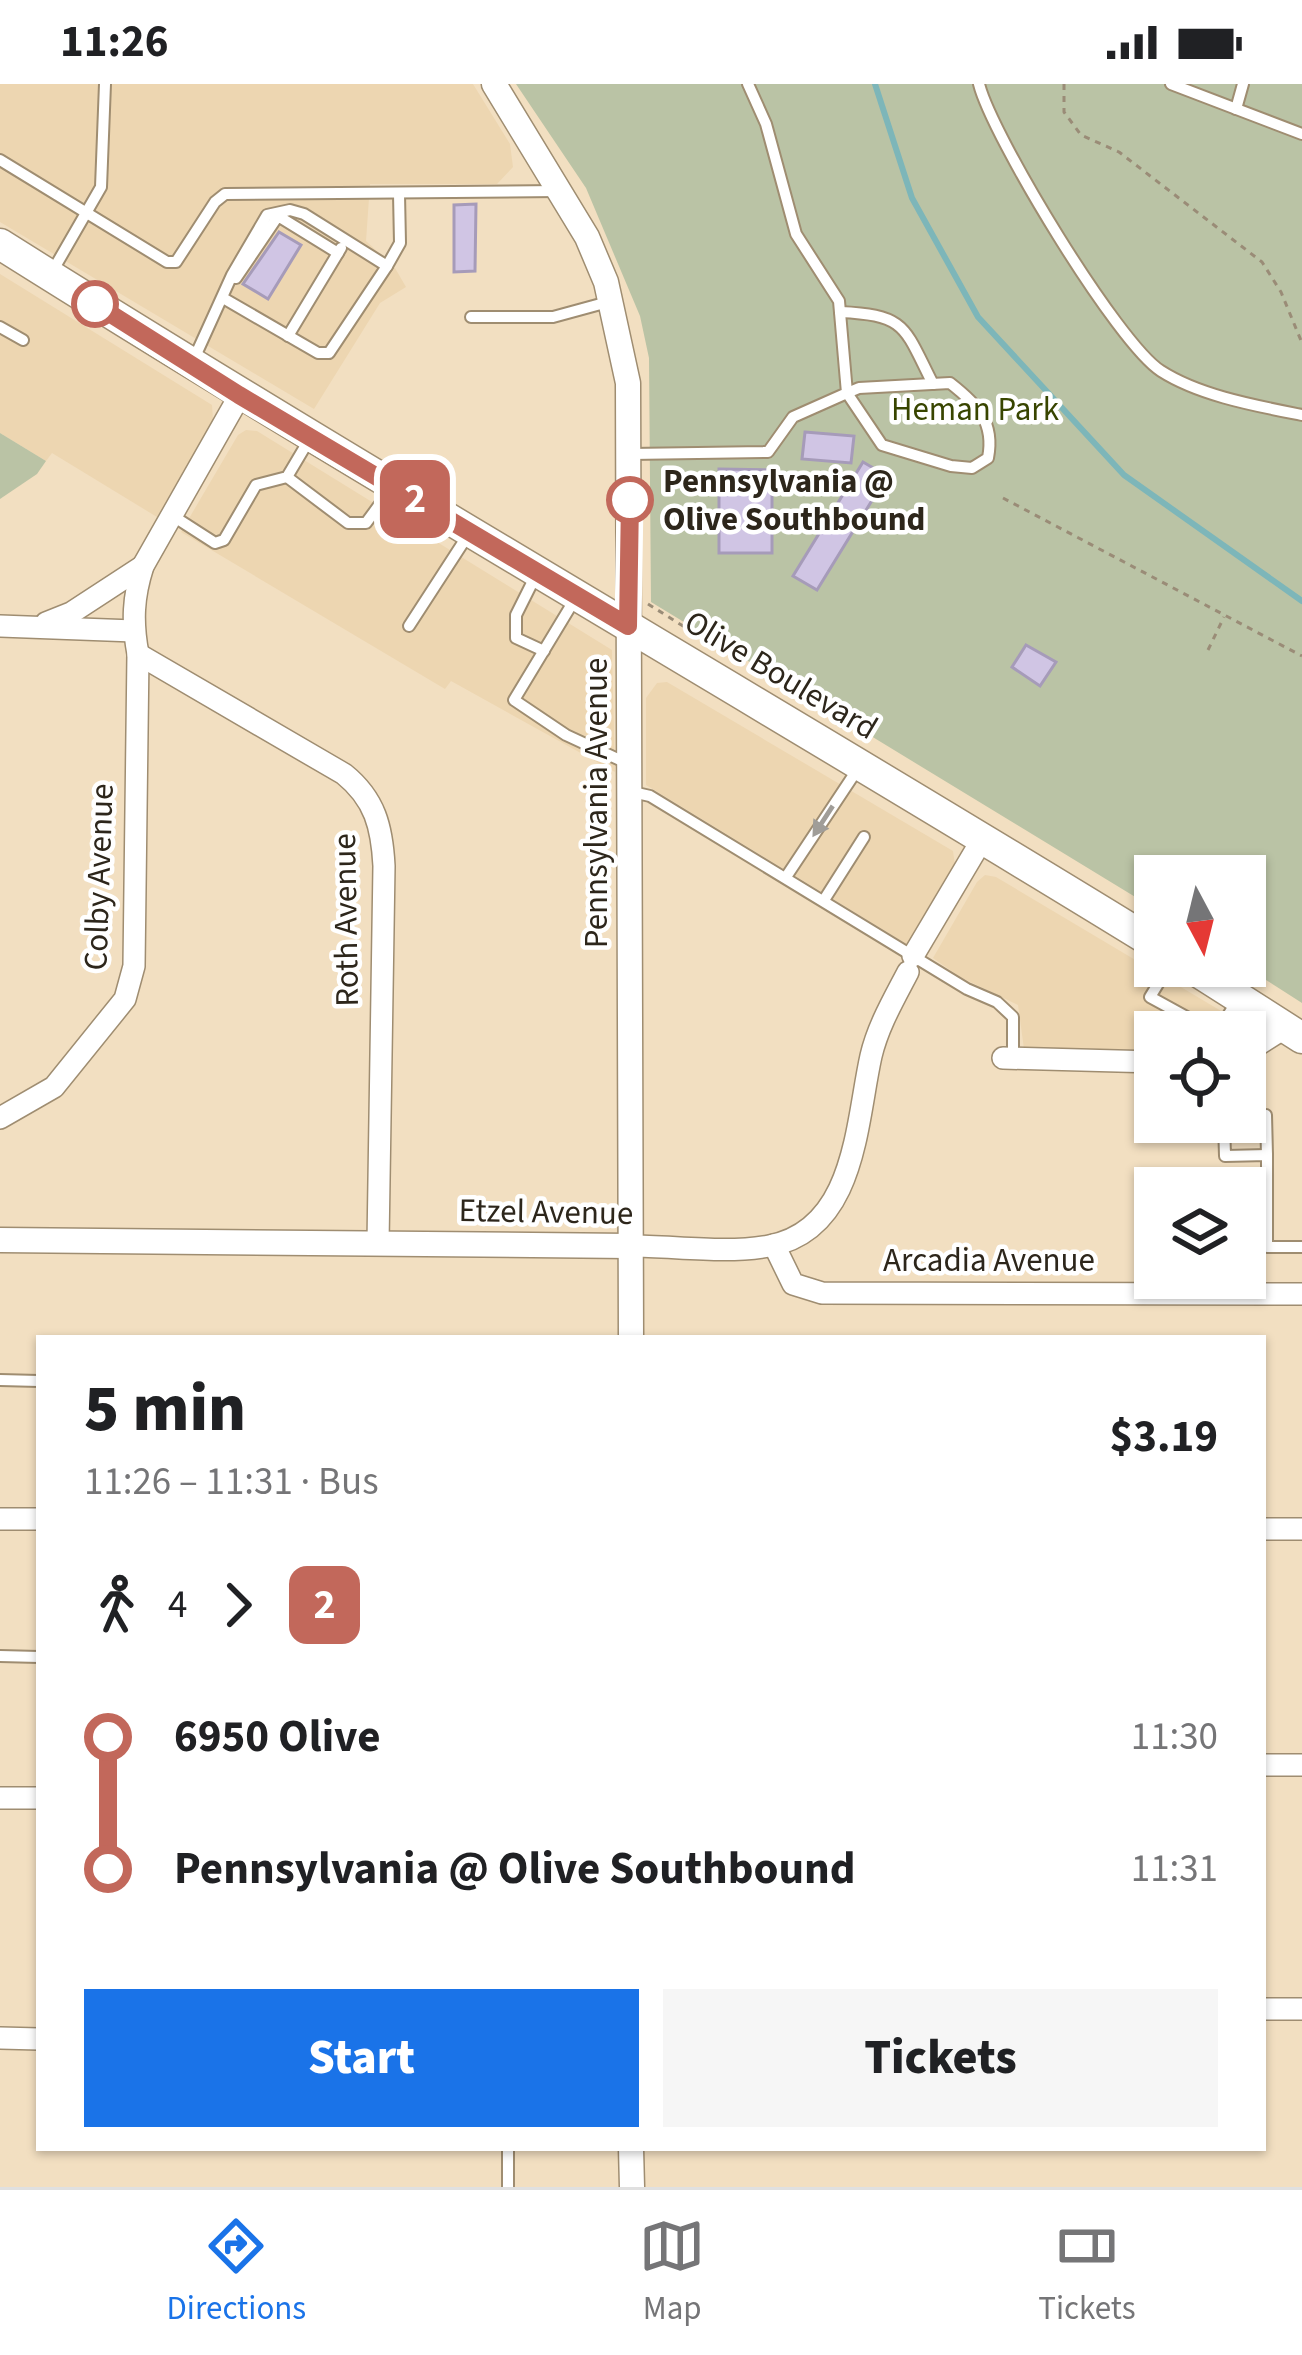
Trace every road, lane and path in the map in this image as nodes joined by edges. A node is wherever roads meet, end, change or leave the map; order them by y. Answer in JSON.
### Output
{"nodes":[{"id":1,"x":105,"y":84,"type":"edge"},
{"id":2,"x":748,"y":84,"type":"edge"},
{"id":3,"x":979,"y":84,"type":"edge"},
{"id":4,"x":1064,"y":84,"type":"edge"},
{"id":5,"x":1171,"y":84,"type":"edge"},
{"id":6,"x":1244,"y":84,"type":"edge"},
{"id":7,"x":498,"y":85,"type":"edge"},
{"id":8,"x":1236,"y":109,"type":"junction"},
{"id":9,"x":1302,"y":134,"type":"edge"},
{"id":10,"x":0,"y":160,"type":"edge"},
{"id":11,"x":562,"y":191,"type":"junction"},
{"id":12,"x":399,"y":194,"type":"junction"},
{"id":13,"x":87,"y":211,"type":"junction"},
{"id":14,"x":346,"y":240,"type":"junction"},
{"id":15,"x":0,"y":244,"type":"edge"},
{"id":16,"x":338,"y":253,"type":"junction"},
{"id":17,"x":387,"y":266,"type":"junction"},
{"id":18,"x":50,"y":275,"type":"junction"},
{"id":19,"x":231,"y":279,"type":"junction"},
{"id":20,"x":223,"y":298,"type":"junction"},
{"id":21,"x":611,"y":301,"type":"junction"},
{"id":22,"x":840,"y":312,"type":"junction"},
{"id":23,"x":471,"y":317,"type":"dead end"},
{"id":24,"x":0,"y":327,"type":"edge"},
{"id":25,"x":288,"y":336,"type":"junction"},
{"id":26,"x":23,"y":340,"type":"dead end"},
{"id":27,"x":1302,"y":343,"type":"edge"},
{"id":28,"x":191,"y":364,"type":"junction"},
{"id":29,"x":933,"y":384,"type":"junction"},
{"id":30,"x":847,"y":393,"type":"junction"},
{"id":31,"x":239,"y":395,"type":"junction"},
{"id":32,"x":1302,"y":415,"type":"edge"},
{"id":33,"x":310,"y":437,"type":"junction"},
{"id":34,"x":631,"y":454,"type":"junction"},
{"id":35,"x":286,"y":477,"type":"junction"},
{"id":36,"x":393,"y":486,"type":"junction"},
{"id":37,"x":1003,"y":497,"type":"dead end"},
{"id":38,"x":173,"y":516,"type":"junction"},
{"id":39,"x":470,"y":532,"type":"junction"},
{"id":40,"x":143,"y":566,"type":"junction"},
{"id":41,"x":538,"y":572,"type":"junction"},
{"id":42,"x":577,"y":596,"type":"junction"},
{"id":43,"x":1225,"y":616,"type":"junction"},
{"id":44,"x":0,"y":626,"type":"edge"},
{"id":45,"x":409,"y":626,"type":"dead end"},
{"id":46,"x":628,"y":626,"type":"junction"},
{"id":47,"x":36,"y":627,"type":"junction"},
{"id":48,"x":134,"y":631,"type":"junction"},
{"id":49,"x":1208,"y":650,"type":"dead end"},
{"id":50,"x":544,"y":651,"type":"junction"},
{"id":51,"x":138,"y":654,"type":"junction"},
{"id":52,"x":1302,"y":656,"type":"edge"},
{"id":53,"x":628,"y":759,"type":"junction"},
{"id":54,"x":861,"y":764,"type":"junction"},
{"id":55,"x":628,"y":791,"type":"junction"},
{"id":56,"x":864,"y":837,"type":"dead end"},
{"id":57,"x":983,"y":838,"type":"junction"},
{"id":58,"x":786,"y":877,"type":"junction"},
{"id":59,"x":824,"y":900,"type":"junction"},
{"id":60,"x":1134,"y":931,"type":"edge"},
{"id":61,"x":911,"y":964,"type":"junction"},
{"id":62,"x":1156,"y":987,"type":"edge"},
{"id":63,"x":1223,"y":987,"type":"edge"},
{"id":64,"x":1239,"y":997,"type":"junction"},
{"id":65,"x":1176,"y":1011,"type":"edge"},
{"id":66,"x":1230,"y":1011,"type":"edge"},
{"id":67,"x":1294,"y":1032,"type":"edge"},
{"id":68,"x":1266,"y":1044,"type":"edge"},
{"id":69,"x":1008,"y":1058,"type":"joint"},
{"id":70,"x":1134,"y":1061,"type":"edge"},
{"id":71,"x":1266,"y":1115,"type":"edge"},
{"id":72,"x":0,"y":1118,"type":"edge"},
{"id":73,"x":1225,"y":1143,"type":"edge"},
{"id":74,"x":1267,"y":1155,"type":"junction"},
{"id":75,"x":0,"y":1240,"type":"edge"},
{"id":76,"x":378,"y":1243,"type":"junction"},
{"id":77,"x":774,"y":1245,"type":"junction"},
{"id":78,"x":630,"y":1246,"type":"junction"},
{"id":79,"x":1302,"y":1247,"type":"edge"},
{"id":80,"x":1302,"y":1294,"type":"edge"},
{"id":81,"x":631,"y":1335,"type":"edge"},
{"id":82,"x":0,"y":1381,"type":"edge"},
{"id":83,"x":36,"y":1381,"type":"edge"},
{"id":84,"x":0,"y":1519,"type":"edge"},
{"id":85,"x":36,"y":1520,"type":"edge"},
{"id":86,"x":1266,"y":1529,"type":"edge"},
{"id":87,"x":1302,"y":1529,"type":"edge"},
{"id":88,"x":0,"y":1656,"type":"edge"},
{"id":89,"x":36,"y":1657,"type":"edge"},
{"id":90,"x":1266,"y":1766,"type":"edge"},
{"id":91,"x":1302,"y":1766,"type":"edge"},
{"id":92,"x":0,"y":1798,"type":"edge"},
{"id":93,"x":36,"y":1798,"type":"edge"},
{"id":94,"x":1266,"y":2008,"type":"edge"},
{"id":95,"x":1302,"y":2009,"type":"edge"},
{"id":96,"x":0,"y":2038,"type":"edge"},
{"id":97,"x":36,"y":2039,"type":"edge"},
{"id":98,"x":508,"y":2151,"type":"edge"},
{"id":99,"x":631,"y":2151,"type":"edge"},
{"id":100,"x":508,"y":2187,"type":"edge"},
{"id":101,"x":632,"y":2187,"type":"edge"}],
"edges":[{"from":1,"to":13,"type":"lane"},
{"from":2,"to":22,"type":"lane"},
{"from":3,"to":32,"type":"lane"},
{"from":4,"to":27,"type":"path"},
{"from":5,"to":8,"type":"lane"},
{"from":6,"to":8,"type":"lane"},
{"from":7,"to":11,"type":"street","name":"Pennsylvania Avenue"},
{"from":8,"to":9,"type":"lane"},
{"from":10,"to":13,"type":"lane"},
{"from":11,"to":12,"type":"lane"},
{"from":11,"to":21,"type":"street","name":"Pennsylvania Avenue"},
{"from":12,"to":13,"type":"lane"},
{"from":12,"to":17,"type":"lane"},
{"from":13,"to":18,"type":"lane"},
{"from":14,"to":16,"type":"lane"},
{"from":14,"to":17,"type":"lane"},
{"from":14,"to":19,"type":"lane"},
{"from":15,"to":18,"type":"main road","name":"Olive Boulevard"},
{"from":16,"to":19,"type":"lane"},
{"from":16,"to":25,"type":"lane"},
{"from":17,"to":25,"type":"lane"},
{"from":18,"to":28,"type":"main road","name":"Olive Boulevard"},
{"from":19,"to":20,"type":"lane"},
{"from":20,"to":25,"type":"lane"},
{"from":20,"to":28,"type":"lane"},
{"from":21,"to":23,"type":"lane"},
{"from":21,"to":34,"type":"street","name":"Pennsylvania Avenue"},
{"from":22,"to":29,"type":"lane"},
{"from":22,"to":30,"type":"lane"},
{"from":24,"to":26,"type":"lane"},
{"from":28,"to":31,"type":"main road","name":"Olive Boulevard"},
{"from":29,"to":30,"type":"lane"},
{"from":29,"to":30,"type":"lane"},
{"from":30,"to":34,"type":"lane"},
{"from":31,"to":33,"type":"main road","name":"Olive Boulevard"},
{"from":31,"to":38,"type":"street"},
{"from":33,"to":35,"type":"lane"},
{"from":33,"to":36,"type":"main road","name":"Olive Boulevard"},
{"from":34,"to":46,"type":"street","name":"Pennsylvania Avenue"},
{"from":35,"to":36,"type":"lane"},
{"from":35,"to":38,"type":"lane"},
{"from":36,"to":39,"type":"main road","name":"Olive Boulevard"},
{"from":37,"to":43,"type":"path"},
{"from":38,"to":40,"type":"street"},
{"from":39,"to":41,"type":"main road","name":"Olive Boulevard"},
{"from":39,"to":45,"type":"lane"},
{"from":40,"to":47,"type":"street"},
{"from":40,"to":48,"type":"street","name":"Colby Avenue"},
{"from":41,"to":42,"type":"main road","name":"Olive Boulevard"},
{"from":41,"to":50,"type":"lane"},
{"from":42,"to":46,"type":"main road","name":"Olive Boulevard"},
{"from":42,"to":50,"type":"lane"},
{"from":43,"to":49,"type":"path"},
{"from":43,"to":52,"type":"path"},
{"from":44,"to":47,"type":"street"},
{"from":46,"to":53,"type":"street","name":"Pennsylvania Avenue"},
{"from":46,"to":54,"type":"main road","name":"Olive Boulevard"},
{"from":47,"to":48,"type":"street"},
{"from":48,"to":51,"type":"street","name":"Colby Avenue"},
{"from":50,"to":53,"type":"lane"},
{"from":51,"to":72,"type":"street","name":"Colby Avenue"},
{"from":51,"to":76,"type":"street","name":"Roth Avenue"},
{"from":53,"to":55,"type":"street","name":"Pennsylvania Avenue"},
{"from":54,"to":57,"type":"main road","name":"Olive Boulevard"},
{"from":54,"to":58,"type":"lane","one_way":true},
{"from":55,"to":58,"type":"lane"},
{"from":55,"to":78,"type":"street","name":"Pennsylvania Avenue"},
{"from":56,"to":59,"type":"lane"},
{"from":57,"to":60,"type":"main road","name":"Olive Boulevard"},
{"from":57,"to":61,"type":"street"},
{"from":58,"to":59,"type":"lane"},
{"from":59,"to":61,"type":"lane"},
{"from":61,"to":69,"type":"lane"},
{"from":61,"to":77,"type":"street"},
{"from":62,"to":65,"type":"lane"},
{"from":63,"to":64,"type":"main road"},
{"from":64,"to":66,"type":"lane"},
{"from":64,"to":67,"type":"main road"},
{"from":67,"to":68,"type":"street"},
{"from":69,"to":70,"type":"street"},
{"from":71,"to":74,"type":"lane"},
{"from":73,"to":74,"type":"lane"},
{"from":74,"to":79,"type":"lane"},
{"from":75,"to":76,"type":"street","name":"Etzel Avenue"},
{"from":76,"to":78,"type":"street","name":"Etzel Avenue"},
{"from":77,"to":78,"type":"street","name":"Etzel Avenue"},
{"from":77,"to":80,"type":"street","name":"Arcadia Avenue"},
{"from":78,"to":81,"type":"street","name":"Pennsylvania Avenue"},
{"from":82,"to":83,"type":"lane"},
{"from":84,"to":85,"type":"street"},
{"from":86,"to":87,"type":"street"},
{"from":88,"to":89,"type":"lane"},
{"from":90,"to":91,"type":"street"},
{"from":92,"to":93,"type":"street"},
{"from":94,"to":95,"type":"street"},
{"from":96,"to":97,"type":"street"},
{"from":98,"to":100,"type":"lane"},
{"from":99,"to":101,"type":"street"}]}
